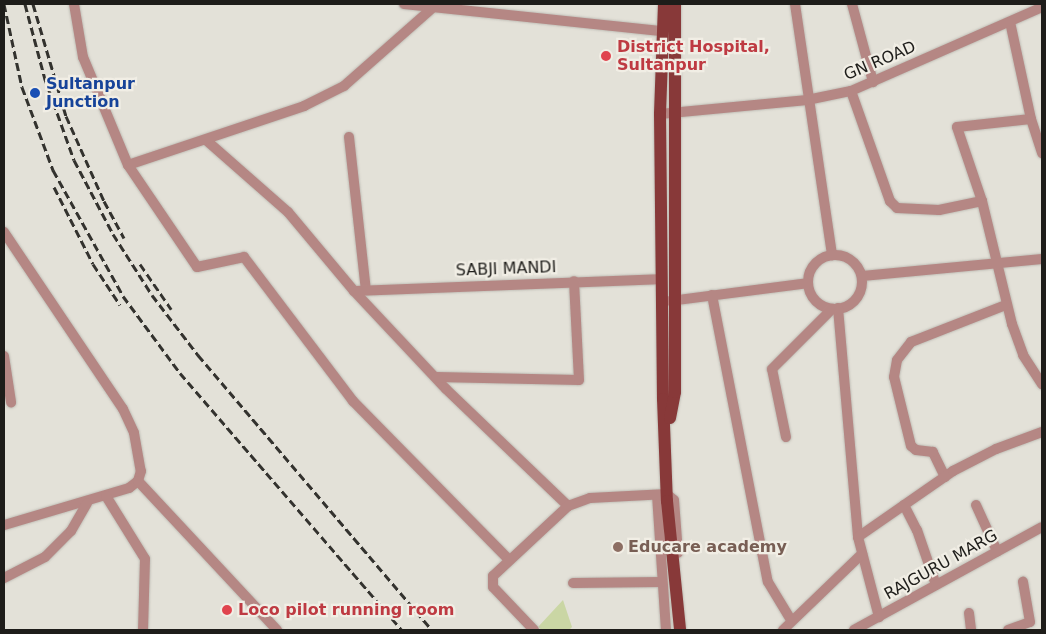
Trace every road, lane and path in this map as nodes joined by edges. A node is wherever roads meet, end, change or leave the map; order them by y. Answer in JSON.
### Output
{"nodes":[{"id":1,"x":74,"y":4,"type":"edge"},
{"id":2,"x":404,"y":4,"type":"edge"},
{"id":3,"x":664,"y":4,"type":"edge"},
{"id":4,"x":675,"y":4,"type":"edge"},
{"id":5,"x":795,"y":4,"type":"edge"},
{"id":6,"x":852,"y":4,"type":"edge"},
{"id":7,"x":436,"y":5,"type":"junction"},
{"id":8,"x":1042,"y":7,"type":"edge"},
{"id":9,"x":1010,"y":22,"type":"junction"},
{"id":10,"x":663,"y":31,"type":"junction"},
{"id":11,"x":872,"y":82,"type":"junction"},
{"id":12,"x":851,"y":92,"type":"junction"},
{"id":13,"x":807,"y":100,"type":"junction"},
{"id":14,"x":674,"y":113,"type":"junction"},
{"id":15,"x":660,"y":114,"type":"junction"},
{"id":16,"x":1031,"y":119,"type":"junction"},
{"id":17,"x":349,"y":137,"type":"dead end"},
{"id":18,"x":206,"y":140,"type":"junction"},
{"id":19,"x":1042,"y":153,"type":"edge"},
{"id":20,"x":128,"y":165,"type":"junction"},
{"id":21,"x":982,"y":201,"type":"junction"},
{"id":22,"x":4,"y":232,"type":"edge"},
{"id":23,"x":832,"y":255,"type":"junction"},
{"id":24,"x":1042,"y":259,"type":"edge"},
{"id":25,"x":998,"y":264,"type":"junction"},
{"id":26,"x":862,"y":276,"type":"junction"},
{"id":27,"x":660,"y":279,"type":"junction"},
{"id":28,"x":574,"y":282,"type":"junction"},
{"id":29,"x":808,"y":283,"type":"junction"},
{"id":30,"x":366,"y":290,"type":"junction"},
{"id":31,"x":354,"y":291,"type":"junction"},
{"id":32,"x":712,"y":295,"type":"junction"},
{"id":33,"x":674,"y":300,"type":"junction"},
{"id":34,"x":661,"y":302,"type":"junction"},
{"id":35,"x":1006,"y":306,"type":"junction"},
{"id":36,"x":835,"y":309,"type":"junction"},
{"id":37,"x":4,"y":356,"type":"edge"},
{"id":38,"x":436,"y":377,"type":"junction"},
{"id":39,"x":1042,"y":384,"type":"edge"},
{"id":40,"x":11,"y":402,"type":"dead end"},
{"id":41,"x":1042,"y":432,"type":"edge"},
{"id":42,"x":667,"y":438,"type":"junction"},
{"id":43,"x":786,"y":438,"type":"dead end"},
{"id":44,"x":945,"y":477,"type":"junction"},
{"id":45,"x":138,"y":481,"type":"junction"},
{"id":46,"x":106,"y":496,"type":"junction"},
{"id":47,"x":664,"y":497,"type":"junction"},
{"id":48,"x":87,"y":503,"type":"junction"},
{"id":49,"x":904,"y":505,"type":"junction"},
{"id":50,"x":976,"y":505,"type":"dead end"},
{"id":51,"x":568,"y":506,"type":"junction"},
{"id":52,"x":4,"y":526,"type":"edge"},
{"id":53,"x":1042,"y":527,"type":"edge"},
{"id":54,"x":858,"y":537,"type":"junction"},
{"id":55,"x":997,"y":551,"type":"junction"},
{"id":56,"x":862,"y":554,"type":"junction"},
{"id":57,"x":509,"y":560,"type":"junction"},
{"id":58,"x":4,"y":578,"type":"edge"},
{"id":59,"x":662,"y":582,"type":"junction"},
{"id":60,"x":1023,"y":582,"type":"dead end"},
{"id":61,"x":573,"y":583,"type":"dead end"},
{"id":62,"x":936,"y":585,"type":"junction"},
{"id":63,"x":969,"y":614,"type":"dead end"},
{"id":64,"x":879,"y":617,"type":"junction"},
{"id":65,"x":791,"y":620,"type":"junction"},
{"id":66,"x":1028,"y":627,"type":"edge"},
{"id":67,"x":143,"y":630,"type":"edge"},
{"id":68,"x":276,"y":630,"type":"edge"},
{"id":69,"x":534,"y":630,"type":"edge"},
{"id":70,"x":666,"y":630,"type":"edge"},
{"id":71,"x":680,"y":630,"type":"edge"},
{"id":72,"x":685,"y":630,"type":"edge"},
{"id":73,"x":783,"y":630,"type":"edge"},
{"id":74,"x":854,"y":630,"type":"edge"},
{"id":75,"x":971,"y":630,"type":"edge"},
{"id":76,"x":1008,"y":630,"type":"edge"}],
"edges":[{"from":1,"to":20,"type":"street"},
{"from":2,"to":7,"type":"street"},
{"from":3,"to":10,"type":"main road"},
{"from":4,"to":14,"type":"main road"},
{"from":5,"to":13,"type":"street"},
{"from":6,"to":11,"type":"street"},
{"from":7,"to":10,"type":"street"},
{"from":7,"to":18,"type":"street"},
{"from":8,"to":9,"type":"street","name":"GN ROAD"},
{"from":9,"to":11,"type":"street","name":"GN ROAD"},
{"from":9,"to":16,"type":"street"},
{"from":10,"to":15,"type":"main road"},
{"from":11,"to":12,"type":"street","name":"GN ROAD"},
{"from":12,"to":13,"type":"street","name":"GN ROAD"},
{"from":12,"to":21,"type":"street"},
{"from":13,"to":14,"type":"street","name":"GN ROAD"},
{"from":13,"to":23,"type":"street"},
{"from":14,"to":15,"type":"street","name":"GN ROAD"},
{"from":14,"to":33,"type":"main road"},
{"from":15,"to":27,"type":"main road"},
{"from":16,"to":19,"type":"street"},
{"from":16,"to":21,"type":"street"},
{"from":17,"to":30,"type":"street"},
{"from":18,"to":20,"type":"street"},
{"from":18,"to":31,"type":"street"},
{"from":20,"to":57,"type":"street"},
{"from":21,"to":25,"type":"street"},
{"from":22,"to":45,"type":"street"},
{"from":23,"to":26,"type":"street"},
{"from":23,"to":29,"type":"street"},
{"from":24,"to":25,"type":"street"},
{"from":25,"to":26,"type":"street"},
{"from":25,"to":35,"type":"street"},
{"from":26,"to":36,"type":"street"},
{"from":27,"to":28,"type":"street","name":"SABJI MANDI"},
{"from":27,"to":34,"type":"main road"},
{"from":28,"to":30,"type":"street","name":"SABJI MANDI"},
{"from":28,"to":38,"type":"street"},
{"from":29,"to":32,"type":"street"},
{"from":29,"to":36,"type":"street"},
{"from":30,"to":31,"type":"street","name":"SABJI MANDI"},
{"from":31,"to":38,"type":"street"},
{"from":32,"to":33,"type":"street"},
{"from":32,"to":65,"type":"street"},
{"from":33,"to":34,"type":"street"},
{"from":33,"to":42,"type":"main road"},
{"from":34,"to":42,"type":"main road"},
{"from":35,"to":39,"type":"street"},
{"from":35,"to":44,"type":"street"},
{"from":36,"to":43,"type":"street"},
{"from":36,"to":54,"type":"street"},
{"from":37,"to":40,"type":"street"},
{"from":38,"to":51,"type":"street"},
{"from":41,"to":44,"type":"street"},
{"from":42,"to":47,"type":"main road"},
{"from":44,"to":49,"type":"street"},
{"from":45,"to":46,"type":"street"},
{"from":45,"to":68,"type":"street"},
{"from":46,"to":48,"type":"street"},
{"from":46,"to":67,"type":"street"},
{"from":47,"to":51,"type":"street"},
{"from":47,"to":59,"type":"street"},
{"from":47,"to":71,"type":"main road"},
{"from":47,"to":72,"type":"street"},
{"from":48,"to":52,"type":"street"},
{"from":48,"to":58,"type":"street"},
{"from":49,"to":54,"type":"street"},
{"from":49,"to":62,"type":"street"},
{"from":50,"to":55,"type":"street"},
{"from":51,"to":57,"type":"street"},
{"from":53,"to":55,"type":"street","name":"RAJGURU MARG"},
{"from":54,"to":56,"type":"street"},
{"from":55,"to":62,"type":"street","name":"RAJGURU MARG"},
{"from":56,"to":64,"type":"street"},
{"from":56,"to":65,"type":"street"},
{"from":57,"to":69,"type":"street"},
{"from":59,"to":61,"type":"street"},
{"from":59,"to":70,"type":"street"},
{"from":60,"to":66,"type":"street"},
{"from":62,"to":64,"type":"street","name":"RAJGURU MARG"},
{"from":63,"to":75,"type":"street"},
{"from":64,"to":74,"type":"street","name":"RAJGURU MARG"},
{"from":65,"to":73,"type":"street"},
{"from":66,"to":76,"type":"street"}]}
